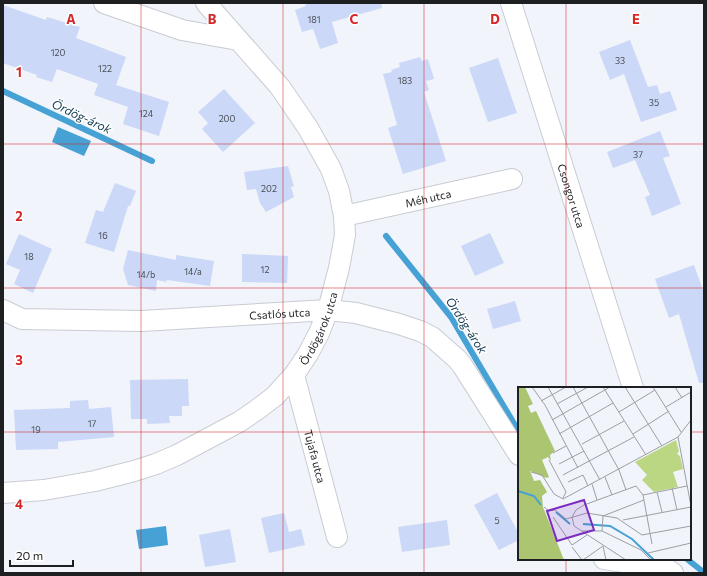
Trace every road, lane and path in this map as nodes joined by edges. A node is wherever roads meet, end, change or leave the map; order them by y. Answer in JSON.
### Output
{"nodes":[{"id":1,"x":104,"y":3,"type":"edge"},
{"id":2,"x":206,"y":3,"type":"edge"},
{"id":3,"x":511,"y":3,"type":"edge"},
{"id":4,"x":238,"y":40,"type":"junction"},
{"id":5,"x":512,"y":179,"type":"dead end"},
{"id":6,"x":344,"y":216,"type":"junction"},
{"id":7,"x":3,"y":310,"type":"edge"},
{"id":8,"x":328,"y":310,"type":"junction"},
{"id":9,"x":294,"y":374,"type":"junction"},
{"id":10,"x":633,"y":387,"type":"edge"},
{"id":11,"x":518,"y":453,"type":"edge"},
{"id":12,"x":3,"y":493,"type":"edge"},
{"id":13,"x":337,"y":537,"type":"dead end"},
{"id":14,"x":609,"y":560,"type":"edge"},
{"id":15,"x":668,"y":571,"type":"edge"}],
"edges":[{"from":1,"to":4,"type":"street"},
{"from":2,"to":4,"type":"street","name":"Ördögárok utca"},
{"from":3,"to":10,"type":"street","name":"Csongor utca"},
{"from":4,"to":6,"type":"street","name":"Ördögárok utca"},
{"from":5,"to":6,"type":"street","name":"Méh utca"},
{"from":6,"to":8,"type":"street","name":"Ördögárok utca"},
{"from":7,"to":8,"type":"street","name":"Csatlós utca"},
{"from":8,"to":9,"type":"street","name":"Ördögárok utca"},
{"from":8,"to":11,"type":"street","name":"Csatlós utca"},
{"from":9,"to":12,"type":"street","name":"Ördögárok utca"},
{"from":9,"to":13,"type":"street","name":"Tujafa utca"},
{"from":14,"to":15,"type":"street"}]}
